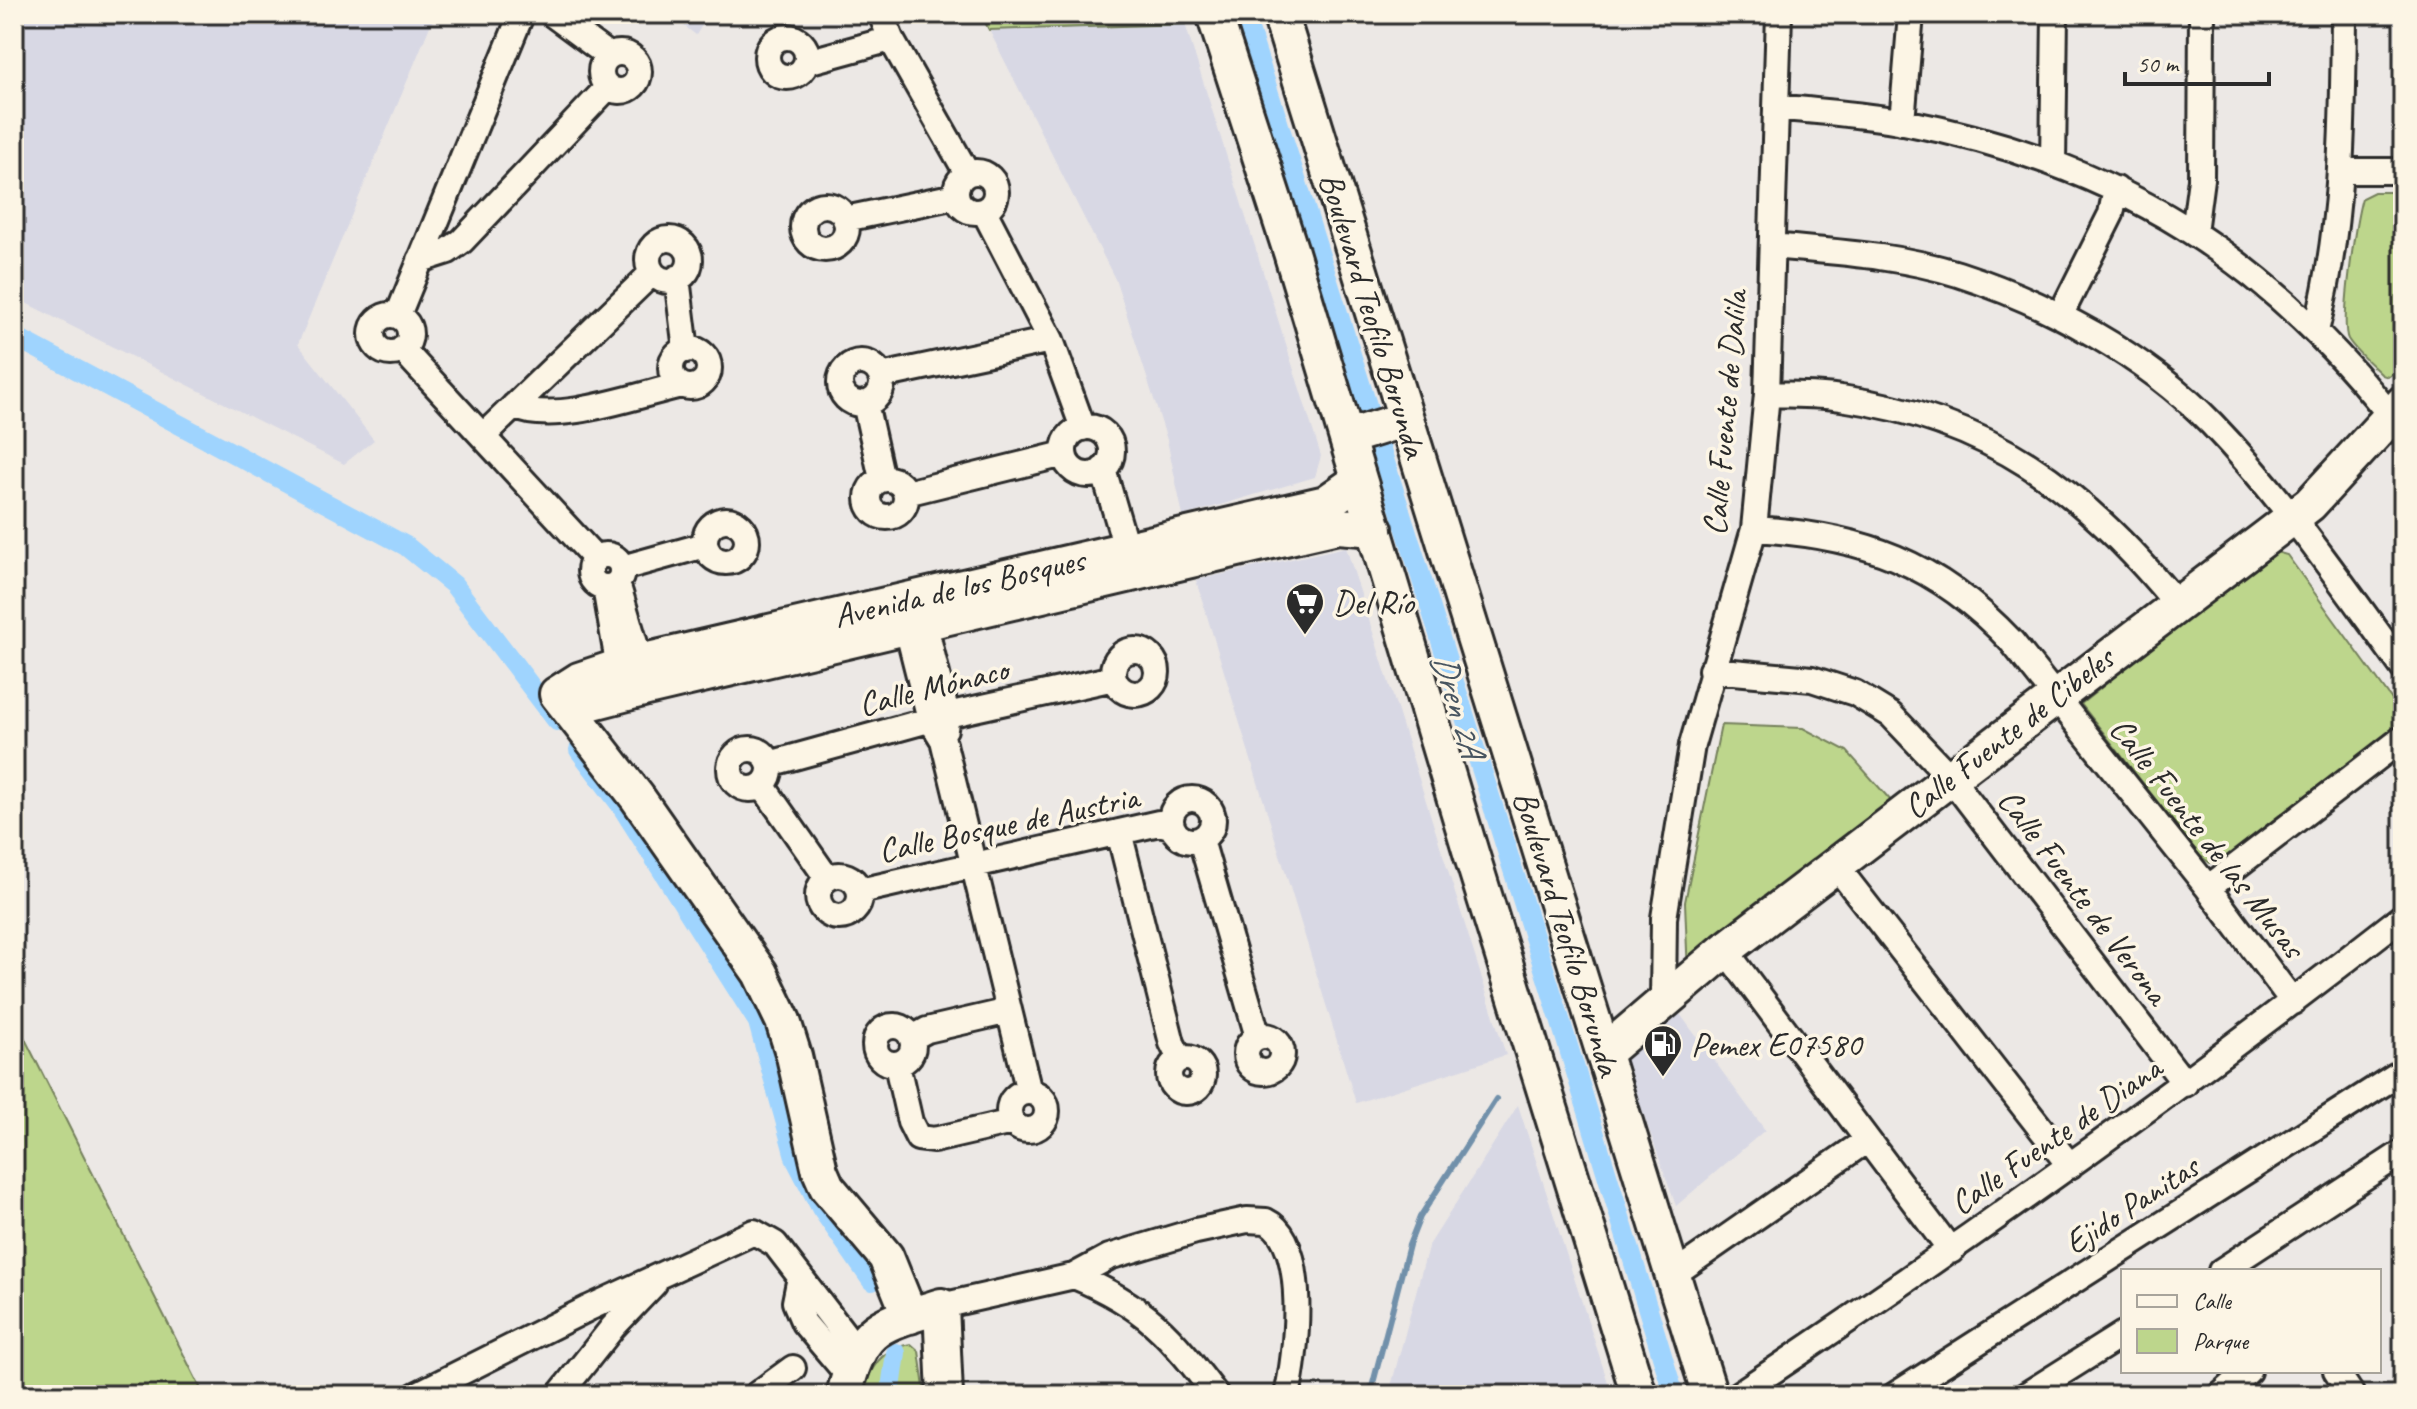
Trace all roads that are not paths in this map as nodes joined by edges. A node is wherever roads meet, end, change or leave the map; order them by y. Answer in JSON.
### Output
{"nodes":[{"id":1,"x":545,"y":14,"type":"edge"},
{"id":2,"x":552,"y":14,"type":"edge"},
{"id":3,"x":800,"y":14,"type":"edge"},
{"id":4,"x":881,"y":14,"type":"edge"},
{"id":5,"x":1214,"y":14,"type":"edge"},
{"id":6,"x":1280,"y":14,"type":"edge"},
{"id":7,"x":1779,"y":14,"type":"edge"},
{"id":8,"x":1911,"y":14,"type":"edge"},
{"id":9,"x":2055,"y":14,"type":"edge"},
{"id":10,"x":2202,"y":14,"type":"edge"},
{"id":11,"x":2344,"y":14,"type":"edge"},
{"id":12,"x":516,"y":17,"type":"edge"},
{"id":13,"x":792,"y":37,"type":"junction"},
{"id":14,"x":891,"y":39,"type":"junction"},
{"id":15,"x":609,"y":56,"type":"junction"},
{"id":16,"x":807,"y":62,"type":"junction"},
{"id":17,"x":608,"y":87,"type":"junction"},
{"id":18,"x":1777,"y":107,"type":"junction"},
{"id":19,"x":1902,"y":122,"type":"junction"},
{"id":20,"x":2053,"y":163,"type":"junction"},
{"id":21,"x":2343,"y":171,"type":"junction"},
{"id":22,"x":2403,"y":171,"type":"edge"},
{"id":23,"x":967,"y":173,"type":"junction"},
{"id":24,"x":2116,"y":189,"type":"junction"},
{"id":25,"x":956,"y":196,"type":"junction"},
{"id":26,"x":984,"y":211,"type":"junction"},
{"id":27,"x":845,"y":219,"type":"dead end"},
{"id":28,"x":2194,"y":232,"type":"junction"},
{"id":29,"x":1772,"y":246,"type":"junction"},
{"id":30,"x":420,"y":260,"type":"junction"},
{"id":31,"x":652,"y":273,"type":"junction"},
{"id":32,"x":677,"y":278,"type":"junction"},
{"id":33,"x":398,"y":315,"type":"junction"},
{"id":34,"x":2060,"y":316,"type":"junction"},
{"id":35,"x":2316,"y":331,"type":"junction"},
{"id":36,"x":1051,"y":340,"type":"junction"},
{"id":37,"x":402,"y":349,"type":"junction"},
{"id":38,"x":881,"y":376,"type":"junction"},
{"id":39,"x":1767,"y":394,"type":"junction"},
{"id":40,"x":865,"y":403,"type":"junction"},
{"id":41,"x":514,"y":406,"type":"junction"},
{"id":42,"x":2399,"y":417,"type":"edge"},
{"id":43,"x":1083,"y":428,"type":"junction"},
{"id":44,"x":1376,"y":428,"type":"junction"},
{"id":45,"x":483,"y":436,"type":"junction"},
{"id":46,"x":1064,"y":454,"type":"junction"},
{"id":47,"x":1098,"y":472,"type":"junction"},
{"id":48,"x":882,"y":479,"type":"junction"},
{"id":49,"x":1359,"y":480,"type":"junction"},
{"id":50,"x":906,"y":493,"type":"junction"},
{"id":51,"x":2293,"y":515,"type":"junction"},
{"id":52,"x":1375,"y":529,"type":"junction"},
{"id":53,"x":1754,"y":529,"type":"junction"},
{"id":54,"x":705,"y":545,"type":"dead end"},
{"id":55,"x":1120,"y":555,"type":"junction"},
{"id":56,"x":615,"y":580,"type":"junction"},
{"id":57,"x":2176,"y":603,"type":"junction"},
{"id":58,"x":912,"y":613,"type":"junction"},
{"id":59,"x":2403,"y":668,"type":"edge"},
{"id":60,"x":1711,"y":670,"type":"junction"},
{"id":61,"x":633,"y":678,"type":"junction"},
{"id":62,"x":1114,"y":678,"type":"dead end"},
{"id":63,"x":2055,"y":697,"type":"junction"},
{"id":64,"x":938,"y":717,"type":"junction"},
{"id":65,"x":2403,"y":738,"type":"edge"},
{"id":66,"x":1950,"y":777,"type":"junction"},
{"id":67,"x":1171,"y":826,"type":"junction"},
{"id":68,"x":1119,"y":832,"type":"junction"},
{"id":69,"x":1201,"y":840,"type":"junction"},
{"id":70,"x":974,"y":864,"type":"junction"},
{"id":71,"x":1836,"y":866,"type":"junction"},
{"id":72,"x":827,"y":878,"type":"junction"},
{"id":73,"x":2208,"y":888,"type":"junction"},
{"id":74,"x":860,"y":891,"type":"junction"},
{"id":75,"x":2403,"y":916,"type":"edge"},
{"id":76,"x":1725,"y":950,"type":"junction"},
{"id":77,"x":1663,"y":1001,"type":"junction"},
{"id":78,"x":2293,"y":1002,"type":"junction"},
{"id":79,"x":1009,"y":1011,"type":"junction"},
{"id":80,"x":1258,"y":1037,"type":"junction"},
{"id":81,"x":912,"y":1038,"type":"junction"},
{"id":82,"x":1605,"y":1052,"type":"junction"},
{"id":83,"x":1247,"y":1062,"type":"junction"},
{"id":84,"x":897,"y":1065,"type":"junction"},
{"id":85,"x":2403,"y":1071,"type":"edge"},
{"id":86,"x":2185,"y":1084,"type":"junction"},
{"id":87,"x":1867,"y":1140,"type":"junction"},
{"id":88,"x":2403,"y":1152,"type":"edge"},
{"id":89,"x":2070,"y":1166,"type":"junction"},
{"id":90,"x":1951,"y":1251,"type":"junction"},
{"id":91,"x":2224,"y":1269,"type":"edge"},
{"id":92,"x":664,"y":1274,"type":"junction"},
{"id":93,"x":1674,"y":1274,"type":"junction"},
{"id":94,"x":1074,"y":1276,"type":"junction"},
{"id":95,"x":925,"y":1311,"type":"junction"},
{"id":96,"x":2121,"y":1335,"type":"edge"},
{"id":97,"x":793,"y":1368,"type":"dead end"},
{"id":98,"x":2246,"y":1373,"type":"edge"},
{"id":99,"x":2337,"y":1373,"type":"edge"},
{"id":100,"x":850,"y":1374,"type":"edge"},
{"id":101,"x":416,"y":1395,"type":"edge"},
{"id":102,"x":559,"y":1395,"type":"edge"},
{"id":103,"x":756,"y":1395,"type":"edge"},
{"id":104,"x":945,"y":1395,"type":"edge"},
{"id":105,"x":1216,"y":1395,"type":"edge"},
{"id":106,"x":1287,"y":1395,"type":"edge"},
{"id":107,"x":1639,"y":1395,"type":"edge"},
{"id":108,"x":1710,"y":1395,"type":"edge"},
{"id":109,"x":1737,"y":1395,"type":"edge"},
{"id":110,"x":1895,"y":1395,"type":"edge"},
{"id":111,"x":2026,"y":1395,"type":"edge"},
{"id":112,"x":2221,"y":1395,"type":"edge"},
{"id":113,"x":2352,"y":1395,"type":"edge"}],
"edges":[{"from":1,"to":12,"type":"street"},
{"from":2,"to":15,"type":"street"},
{"from":3,"to":13,"type":"street"},
{"from":4,"to":14,"type":"street"},
{"from":5,"to":44,"type":"street","name":"Boulevard Teofilo Borunda"},
{"from":6,"to":44,"type":"street","name":"Boulevard Teofilo Borunda"},
{"from":7,"to":18,"type":"street","name":"Calle Fuente de Dalila"},
{"from":8,"to":19,"type":"street"},
{"from":9,"to":20,"type":"street"},
{"from":10,"to":28,"type":"street"},
{"from":11,"to":21,"type":"street"},
{"from":12,"to":30,"type":"street"},
{"from":13,"to":16,"type":"street"},
{"from":13,"to":16,"type":"street"},
{"from":14,"to":16,"type":"street"},
{"from":14,"to":23,"type":"street"},
{"from":15,"to":17,"type":"street"},
{"from":15,"to":17,"type":"street"},
{"from":17,"to":30,"type":"street"},
{"from":18,"to":19,"type":"street"},
{"from":18,"to":29,"type":"street","name":"Calle Fuente de Dalila"},
{"from":19,"to":20,"type":"street"},
{"from":20,"to":24,"type":"street"},
{"from":21,"to":22,"type":"street"},
{"from":21,"to":35,"type":"street"},
{"from":23,"to":25,"type":"street"},
{"from":23,"to":26,"type":"street"},
{"from":24,"to":28,"type":"street"},
{"from":24,"to":34,"type":"street"},
{"from":25,"to":26,"type":"street"},
{"from":25,"to":27,"type":"street"},
{"from":26,"to":36,"type":"street"},
{"from":28,"to":35,"type":"street"},
{"from":29,"to":34,"type":"street"},
{"from":29,"to":39,"type":"street","name":"Calle Fuente de Dalila"},
{"from":30,"to":33,"type":"street"},
{"from":31,"to":32,"type":"street"},
{"from":31,"to":32,"type":"street"},
{"from":31,"to":41,"type":"street"},
{"from":32,"to":41,"type":"street"},
{"from":33,"to":37,"type":"street"},
{"from":33,"to":37,"type":"street"},
{"from":34,"to":51,"type":"street"},
{"from":35,"to":42,"type":"street"},
{"from":36,"to":38,"type":"street"},
{"from":36,"to":43,"type":"street"},
{"from":37,"to":45,"type":"street"},
{"from":38,"to":40,"type":"street"},
{"from":38,"to":40,"type":"street"},
{"from":39,"to":53,"type":"street","name":"Calle Fuente de Dalila"},
{"from":39,"to":57,"type":"street"},
{"from":40,"to":48,"type":"street"},
{"from":41,"to":45,"type":"street"},
{"from":42,"to":51,"type":"street","name":"Calle Fuente de Cibeles"},
{"from":43,"to":46,"type":"street"},
{"from":43,"to":47,"type":"street"},
{"from":44,"to":49,"type":"street","name":"Boulevard Teofilo Borunda"},
{"from":44,"to":82,"type":"street","name":"Boulevard Teofilo Borunda"},
{"from":45,"to":56,"type":"street"},
{"from":46,"to":47,"type":"street"},
{"from":46,"to":50,"type":"street"},
{"from":47,"to":55,"type":"street"},
{"from":48,"to":50,"type":"street"},
{"from":48,"to":50,"type":"street"},
{"from":49,"to":52,"type":"street","name":"Boulevard Teofilo Borunda"},
{"from":49,"to":55,"type":"street","name":"Avenida de los Bosques"},
{"from":51,"to":57,"type":"street","name":"Calle Fuente de Cibeles"},
{"from":51,"to":59,"type":"street"},
{"from":52,"to":55,"type":"street","name":"Avenida de los Bosques"},
{"from":52,"to":107,"type":"street","name":"Boulevard Teofilo Borunda"},
{"from":53,"to":60,"type":"street","name":"Calle Fuente de Dalila"},
{"from":53,"to":63,"type":"street","name":"Calle Fuente de las Musas"},
{"from":54,"to":56,"type":"street"},
{"from":55,"to":58,"type":"street","name":"Avenida de los Bosques"},
{"from":56,"to":61,"type":"street"},
{"from":57,"to":63,"type":"street","name":"Calle Fuente de Cibeles"},
{"from":58,"to":61,"type":"street","name":"Avenida de los Bosques"},
{"from":58,"to":64,"type":"street"},
{"from":60,"to":66,"type":"street","name":"Calle Fuente de Verona"},
{"from":60,"to":77,"type":"street","name":"Calle Fuente de Dalila"},
{"from":61,"to":95,"type":"street","name":"Avenida de los Bosques"},
{"from":62,"to":64,"type":"street","name":"Calle Mónaco"},
{"from":63,"to":66,"type":"street","name":"Calle Fuente de Cibeles"},
{"from":63,"to":73,"type":"street","name":"Calle Fuente de las Musas"},
{"from":64,"to":70,"type":"street"},
{"from":64,"to":72,"type":"street","name":"Calle Mónaco"},
{"from":65,"to":73,"type":"street"},
{"from":66,"to":71,"type":"street","name":"Calle Fuente de Cibeles"},
{"from":66,"to":86,"type":"street","name":"Calle Fuente de Verona"},
{"from":67,"to":68,"type":"street","name":"Calle Bosque de Austria"},
{"from":67,"to":69,"type":"street"},
{"from":67,"to":69,"type":"street"},
{"from":68,"to":70,"type":"street","name":"Calle Bosque de Austria"},
{"from":68,"to":83,"type":"street"},
{"from":69,"to":80,"type":"street"},
{"from":70,"to":74,"type":"street","name":"Calle Bosque de Austria"},
{"from":70,"to":79,"type":"street"},
{"from":71,"to":76,"type":"street","name":"Calle Fuente de Cibeles"},
{"from":71,"to":89,"type":"street"},
{"from":72,"to":74,"type":"street"},
{"from":72,"to":74,"type":"street"},
{"from":73,"to":78,"type":"street","name":"Calle Fuente de las Musas"},
{"from":75,"to":78,"type":"street","name":"Calle Fuente de Diana"},
{"from":76,"to":77,"type":"street","name":"Calle Fuente de Cibeles"},
{"from":76,"to":87,"type":"street"},
{"from":77,"to":82,"type":"street","name":"Calle Fuente de Cibeles"},
{"from":78,"to":86,"type":"street","name":"Calle Fuente de Diana"},
{"from":79,"to":81,"type":"street"},
{"from":79,"to":84,"type":"street"},
{"from":80,"to":83,"type":"street"},
{"from":80,"to":83,"type":"street"},
{"from":81,"to":84,"type":"street"},
{"from":81,"to":84,"type":"street"},
{"from":82,"to":93,"type":"street","name":"Boulevard Teofilo Borunda"},
{"from":85,"to":110,"type":"street","name":"Ejido Panitas"},
{"from":86,"to":89,"type":"street","name":"Calle Fuente de Diana"},
{"from":87,"to":90,"type":"street"},
{"from":87,"to":93,"type":"street"},
{"from":88,"to":91,"type":"street"},
{"from":89,"to":90,"type":"street","name":"Calle Fuente de Diana"},
{"from":90,"to":109,"type":"street","name":"Calle Fuente de Diana"},
{"from":92,"to":100,"type":"street"},
{"from":92,"to":101,"type":"street"},
{"from":92,"to":102,"type":"street"},
{"from":93,"to":108,"type":"street","name":"Boulevard Teofilo Borunda"},
{"from":94,"to":95,"type":"street"},
{"from":94,"to":105,"type":"street"},
{"from":94,"to":106,"type":"street"},
{"from":95,"to":100,"type":"street"},
{"from":95,"to":104,"type":"street"},
{"from":96,"to":111,"type":"street"},
{"from":97,"to":103,"type":"street"},
{"from":98,"to":112,"type":"street"},
{"from":99,"to":113,"type":"street"}]}
